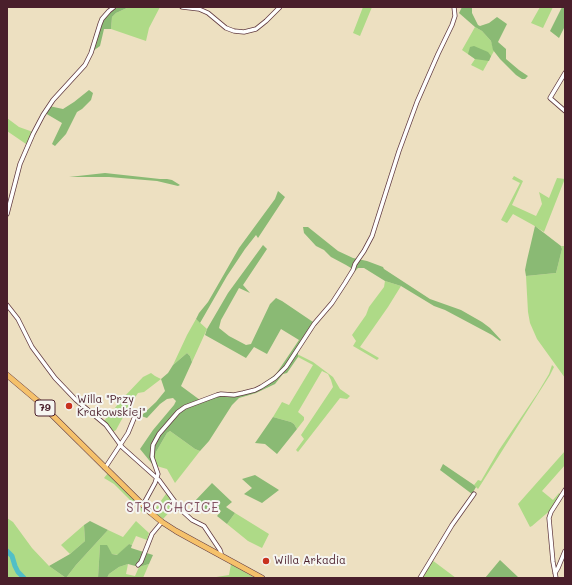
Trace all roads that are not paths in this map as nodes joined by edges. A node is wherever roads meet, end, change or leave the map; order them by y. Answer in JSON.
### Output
{"nodes":[{"id":1,"x":114,"y":7,"type":"edge"},
{"id":2,"x":182,"y":7,"type":"edge"},
{"id":3,"x":280,"y":7,"type":"edge"},
{"id":4,"x":454,"y":7,"type":"edge"},
{"id":5,"x":565,"y":73,"type":"edge"},
{"id":6,"x":565,"y":111,"type":"edge"},
{"id":7,"x":7,"y":214,"type":"edge"},
{"id":8,"x":7,"y":305,"type":"edge"},
{"id":9,"x":7,"y":375,"type":"edge"},
{"id":10,"x":135,"y":416,"type":"dead end"},
{"id":11,"x":120,"y":444,"type":"junction"},
{"id":12,"x":105,"y":468,"type":"junction"},
{"id":13,"x":157,"y":478,"type":"junction"},
{"id":14,"x":565,"y":490,"type":"edge"},
{"id":15,"x":474,"y":494,"type":"dead end"},
{"id":16,"x":143,"y":505,"type":"junction"},
{"id":17,"x":162,"y":522,"type":"junction"},
{"id":18,"x":565,"y":551,"type":"edge"},
{"id":19,"x":220,"y":555,"type":"junction"},
{"id":20,"x":138,"y":565,"type":"dead end"},
{"id":21,"x":555,"y":573,"type":"junction"},
{"id":22,"x":262,"y":578,"type":"edge"},
{"id":23,"x":420,"y":578,"type":"edge"},
{"id":24,"x":556,"y":578,"type":"edge"}],
"edges":[{"from":1,"to":7,"type":"street"},
{"from":2,"to":3,"type":"street"},
{"from":4,"to":13,"type":"street"},
{"from":5,"to":6,"type":"street"},
{"from":8,"to":11,"type":"street"},
{"from":9,"to":12,"type":"main road","number":"79"},
{"from":10,"to":11,"type":"street"},
{"from":11,"to":12,"type":"street"},
{"from":11,"to":13,"type":"street"},
{"from":12,"to":16,"type":"main road","number":"79"},
{"from":13,"to":16,"type":"street"},
{"from":13,"to":19,"type":"street"},
{"from":14,"to":21,"type":"street"},
{"from":15,"to":23,"type":"street"},
{"from":16,"to":17,"type":"main road","number":"79"},
{"from":17,"to":19,"type":"main road","number":"79"},
{"from":17,"to":20,"type":"street"},
{"from":18,"to":21,"type":"street"},
{"from":19,"to":22,"type":"main road","number":"79"},
{"from":21,"to":24,"type":"street"}]}
